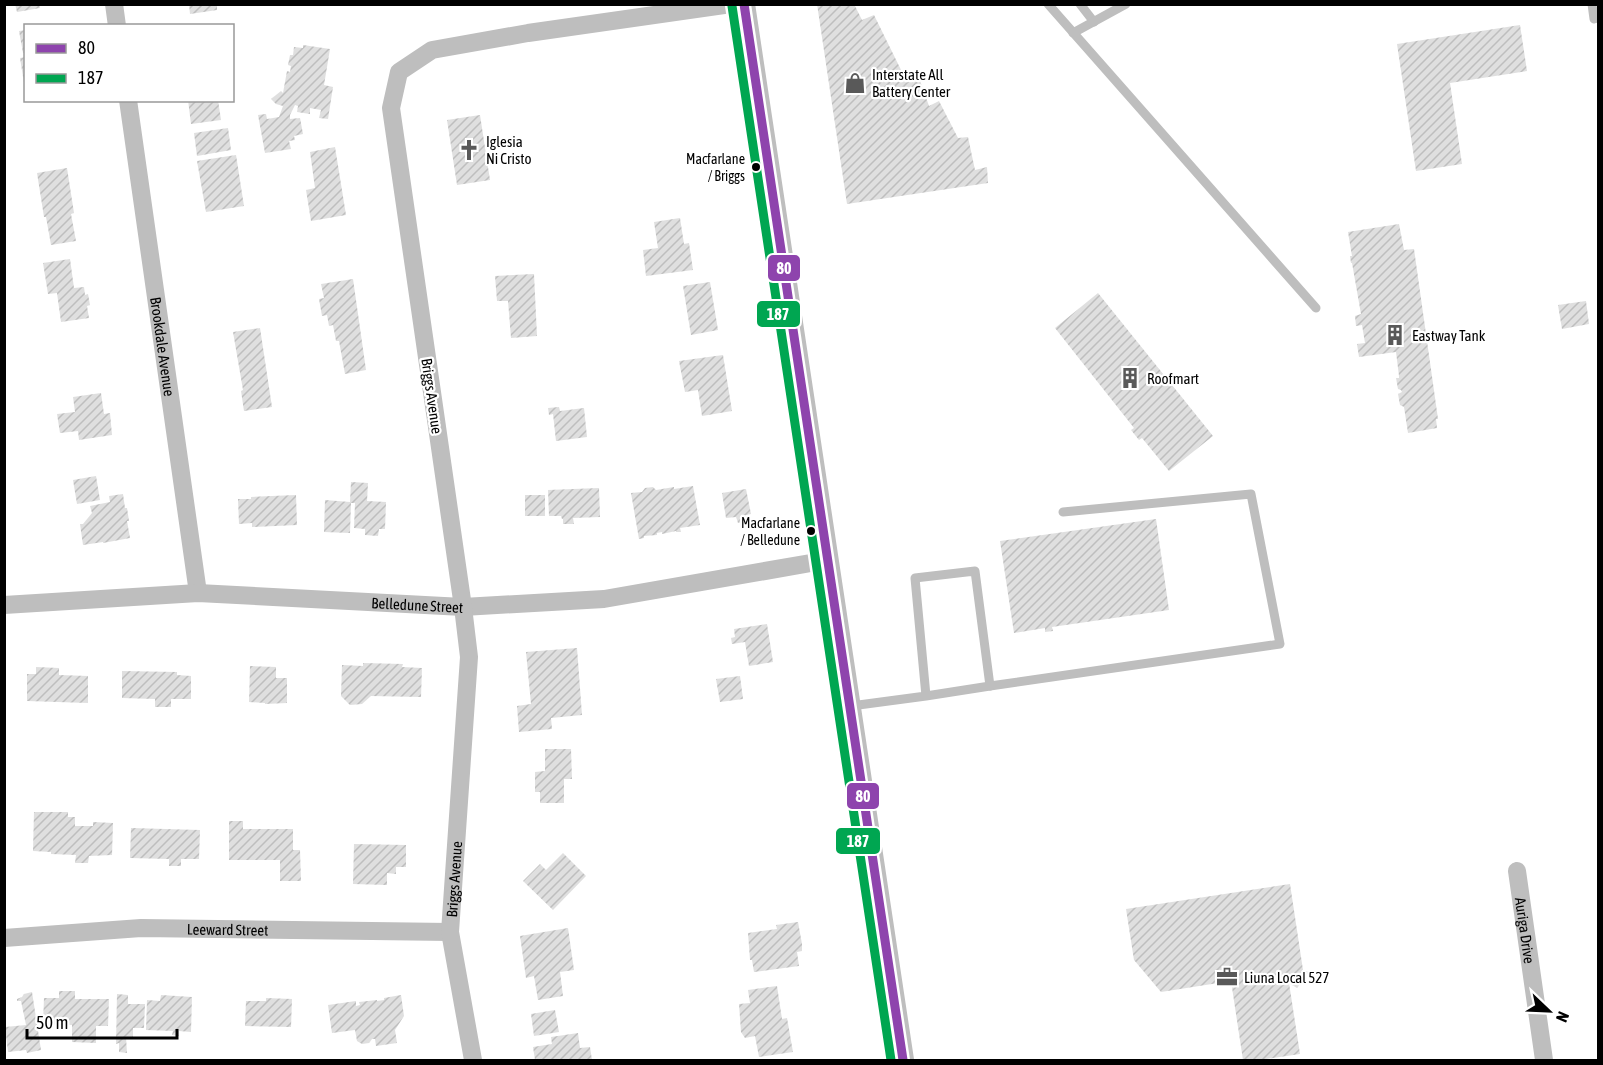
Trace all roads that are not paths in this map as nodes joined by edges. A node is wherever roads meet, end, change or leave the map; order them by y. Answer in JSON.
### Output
{"nodes":[{"id":1,"x":114,"y":4,"type":"edge"},
{"id":2,"x":731,"y":4,"type":"edge"},
{"id":3,"x":744,"y":4,"type":"edge"},
{"id":4,"x":1048,"y":4,"type":"edge"},
{"id":5,"x":1080,"y":4,"type":"edge"},
{"id":6,"x":1126,"y":4,"type":"edge"},
{"id":7,"x":1592,"y":4,"type":"edge"},
{"id":8,"x":1599,"y":18,"type":"edge"},
{"id":9,"x":1094,"y":22,"type":"junction"},
{"id":10,"x":117,"y":24,"type":"edge"},
{"id":11,"x":1073,"y":33,"type":"junction"},
{"id":12,"x":128,"y":102,"type":"edge"},
{"id":13,"x":1316,"y":308,"type":"dead end"},
{"id":14,"x":1063,"y":512,"type":"dead end"},
{"id":15,"x":828,"y":560,"type":"junction"},
{"id":16,"x":198,"y":593,"type":"junction"},
{"id":17,"x":4,"y":605,"type":"edge"},
{"id":18,"x":463,"y":607,"type":"junction"},
{"id":19,"x":990,"y":686,"type":"junction"},
{"id":20,"x":926,"y":696,"type":"junction"},
{"id":21,"x":850,"y":706,"type":"junction"},
{"id":22,"x":1516,"y":871,"type":"dead end"},
{"id":23,"x":450,"y":932,"type":"junction"},
{"id":24,"x":4,"y":938,"type":"edge"},
{"id":25,"x":473,"y":1060,"type":"edge"},
{"id":26,"x":903,"y":1060,"type":"edge"},
{"id":27,"x":1544,"y":1060,"type":"edge"}],
"edges":[{"from":1,"to":10,"type":"street"},
{"from":2,"to":18,"type":"street","name":"Briggs Avenue"},
{"from":3,"to":15,"type":"street"},
{"from":4,"to":11,"type":"lane"},
{"from":5,"to":9,"type":"lane"},
{"from":6,"to":9,"type":"lane"},
{"from":7,"to":8,"type":"lane"},
{"from":9,"to":11,"type":"lane"},
{"from":11,"to":13,"type":"lane"},
{"from":12,"to":16,"type":"street","name":"Brookdale Avenue"},
{"from":14,"to":19,"type":"lane"},
{"from":15,"to":18,"type":"street","name":"Belledune Street"},
{"from":15,"to":21,"type":"street"},
{"from":16,"to":17,"type":"street","name":"Belledune Street"},
{"from":16,"to":18,"type":"street","name":"Belledune Street"},
{"from":18,"to":23,"type":"street","name":"Briggs Avenue"},
{"from":19,"to":20,"type":"lane"},
{"from":19,"to":20,"type":"lane"},
{"from":20,"to":21,"type":"lane"},
{"from":21,"to":26,"type":"street"},
{"from":22,"to":27,"type":"street","name":"Auriga Drive"},
{"from":23,"to":24,"type":"street","name":"Leeward Street"},
{"from":23,"to":25,"type":"street","name":"Briggs Avenue"}]}
